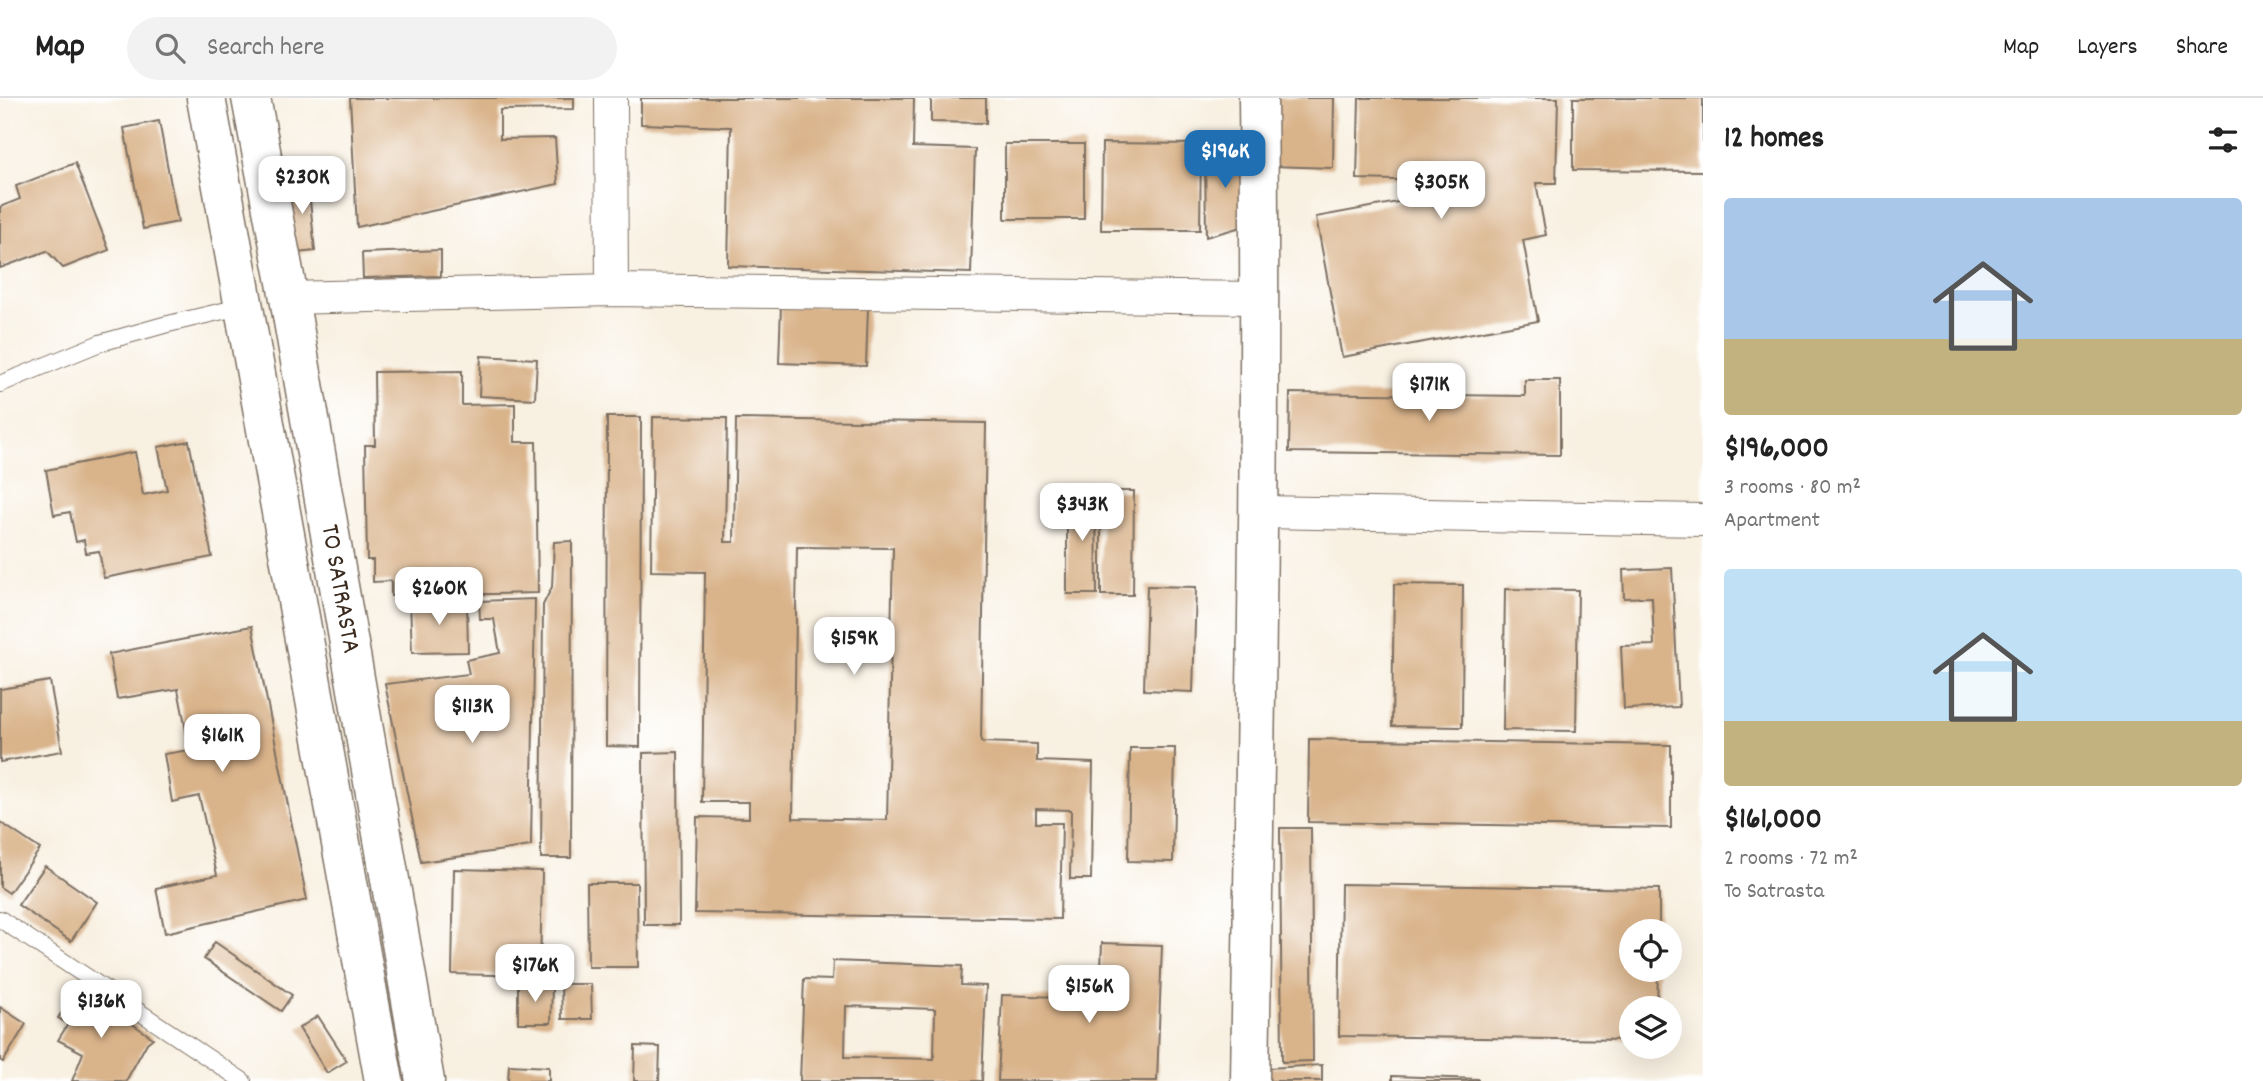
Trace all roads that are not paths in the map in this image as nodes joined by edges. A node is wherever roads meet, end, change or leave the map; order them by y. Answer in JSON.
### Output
{"nodes":[{"id":1,"x":206,"y":98,"type":"edge"},
{"id":2,"x":251,"y":98,"type":"edge"},
{"id":3,"x":611,"y":98,"type":"edge"},
{"id":4,"x":1258,"y":98,"type":"edge"},
{"id":5,"x":612,"y":290,"type":"junction"},
{"id":6,"x":289,"y":298,"type":"junction"},
{"id":7,"x":1260,"y":298,"type":"junction"},
{"id":8,"x":244,"y":306,"type":"junction"},
{"id":9,"x":0,"y":384,"type":"edge"},
{"id":10,"x":1259,"y":512,"type":"junction"},
{"id":11,"x":1703,"y":520,"type":"edge"},
{"id":12,"x":0,"y":919,"type":"edge"},
{"id":13,"x":243,"y":1081,"type":"edge"},
{"id":14,"x":384,"y":1081,"type":"edge"},
{"id":15,"x":425,"y":1081,"type":"edge"},
{"id":16,"x":1250,"y":1081,"type":"edge"}],
"edges":[{"from":1,"to":8,"type":"street"},
{"from":2,"to":6,"type":"street","name":"TO SATRASTA"},
{"from":3,"to":5,"type":"street"},
{"from":4,"to":7,"type":"street"},
{"from":5,"to":6,"type":"street"},
{"from":5,"to":7,"type":"street"},
{"from":6,"to":8,"type":"street"},
{"from":6,"to":15,"type":"street","name":"TO SATRASTA"},
{"from":7,"to":10,"type":"street"},
{"from":8,"to":9,"type":"lane"},
{"from":8,"to":14,"type":"street"},
{"from":10,"to":11,"type":"street"},
{"from":10,"to":16,"type":"street"},
{"from":12,"to":13,"type":"lane"}]}
